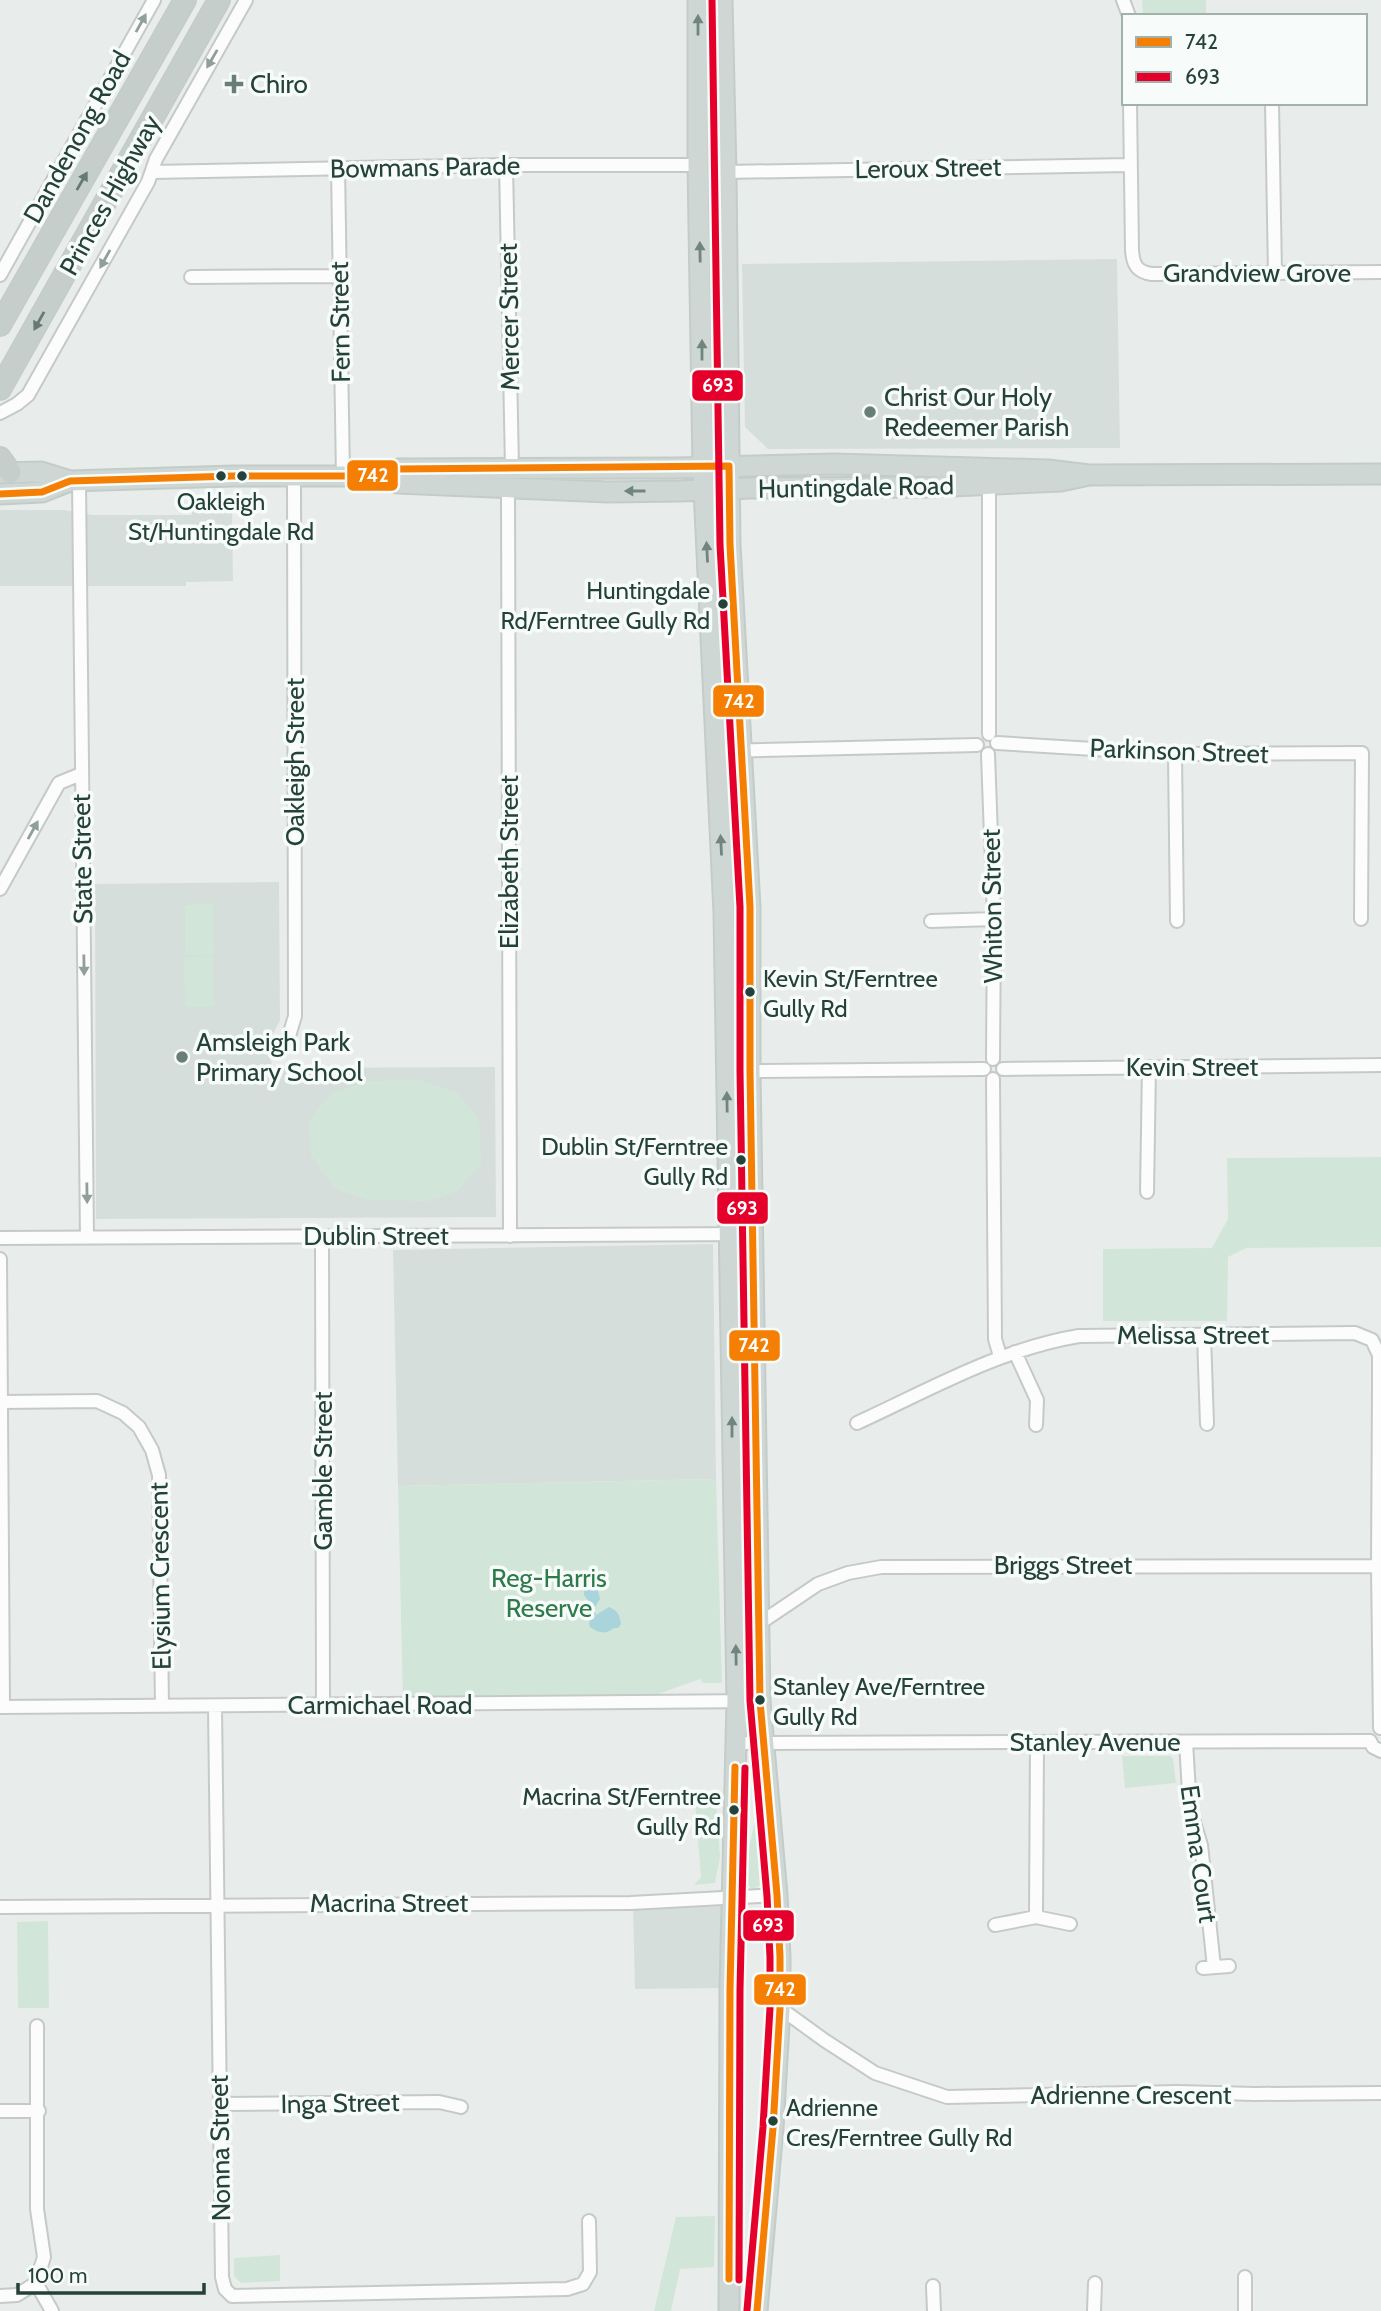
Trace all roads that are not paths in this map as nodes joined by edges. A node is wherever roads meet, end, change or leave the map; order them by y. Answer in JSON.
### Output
{"nodes":[{"id":1,"x":154,"y":0,"type":"edge"},
{"id":2,"x":185,"y":0,"type":"edge"},
{"id":3,"x":219,"y":0,"type":"edge"},
{"id":4,"x":246,"y":0,"type":"edge"},
{"id":5,"x":698,"y":0,"type":"edge"},
{"id":6,"x":722,"y":0,"type":"edge"},
{"id":7,"x":1130,"y":105,"type":"edge"},
{"id":8,"x":1272,"y":105,"type":"edge"},
{"id":9,"x":506,"y":165,"type":"junction"},
{"id":10,"x":698,"y":165,"type":"junction"},
{"id":11,"x":1130,"y":165,"type":"junction"},
{"id":12,"x":338,"y":168,"type":"junction"},
{"id":13,"x":152,"y":172,"type":"junction"},
{"id":14,"x":726,"y":172,"type":"junction"},
{"id":15,"x":1381,"y":272,"type":"edge"},
{"id":16,"x":1275,"y":274,"type":"junction"},
{"id":17,"x":0,"y":275,"type":"edge"},
{"id":18,"x":340,"y":276,"type":"junction"},
{"id":19,"x":191,"y":277,"type":"dead end"},
{"id":20,"x":0,"y":326,"type":"edge"},
{"id":21,"x":0,"y":389,"type":"edge"},
{"id":22,"x":0,"y":413,"type":"edge"},
{"id":23,"x":729,"y":466,"type":"junction"},
{"id":24,"x":3,"y":468,"type":"edge"},
{"id":25,"x":512,"y":468,"type":"junction"},
{"id":26,"x":702,"y":468,"type":"junction"},
{"id":27,"x":1381,"y":474,"type":"edge"},
{"id":28,"x":294,"y":476,"type":"junction"},
{"id":29,"x":343,"y":476,"type":"junction"},
{"id":30,"x":989,"y":476,"type":"junction"},
{"id":31,"x":371,"y":477,"type":"junction"},
{"id":32,"x":75,"y":481,"type":"junction"},
{"id":33,"x":508,"y":488,"type":"junction"},
{"id":34,"x":729,"y":488,"type":"junction"},
{"id":35,"x":703,"y":490,"type":"junction"},
{"id":36,"x":0,"y":494,"type":"edge"},
{"id":37,"x":993,"y":738,"type":"junction"},
{"id":38,"x":982,"y":749,"type":"junction"},
{"id":39,"x":742,"y":750,"type":"junction"},
{"id":40,"x":717,"y":751,"type":"junction"},
{"id":41,"x":1175,"y":754,"type":"junction"},
{"id":42,"x":81,"y":774,"type":"junction"},
{"id":43,"x":0,"y":889,"type":"edge"},
{"id":44,"x":994,"y":919,"type":"junction"},
{"id":45,"x":1361,"y":919,"type":"dead end"},
{"id":46,"x":931,"y":920,"type":"dead end"},
{"id":47,"x":1177,"y":921,"type":"dead end"},
{"id":48,"x":286,"y":1046,"type":"dead end"},
{"id":49,"x":1381,"y":1065,"type":"edge"},
{"id":50,"x":1149,"y":1067,"type":"junction"},
{"id":51,"x":990,"y":1069,"type":"junction"},
{"id":52,"x":750,"y":1070,"type":"junction"},
{"id":53,"x":1147,"y":1192,"type":"dead end"},
{"id":54,"x":753,"y":1234,"type":"junction"},
{"id":55,"x":510,"y":1236,"type":"junction"},
{"id":56,"x":729,"y":1236,"type":"junction"},
{"id":57,"x":322,"y":1237,"type":"junction"},
{"id":58,"x":0,"y":1238,"type":"edge"},
{"id":59,"x":87,"y":1238,"type":"junction"},
{"id":60,"x":0,"y":1259,"type":"edge"},
{"id":61,"x":1204,"y":1336,"type":"junction"},
{"id":62,"x":1015,"y":1352,"type":"junction"},
{"id":63,"x":1000,"y":1356,"type":"junction"},
{"id":64,"x":1380,"y":1388,"type":"edge"},
{"id":65,"x":1,"y":1402,"type":"edge"},
{"id":66,"x":857,"y":1423,"type":"dead end"},
{"id":67,"x":1207,"y":1424,"type":"dead end"},
{"id":68,"x":1036,"y":1425,"type":"dead end"},
{"id":69,"x":1,"y":1517,"type":"edge"},
{"id":70,"x":1379,"y":1566,"type":"edge"},
{"id":71,"x":760,"y":1623,"type":"junction"},
{"id":72,"x":737,"y":1701,"type":"junction"},
{"id":73,"x":760,"y":1701,"type":"junction"},
{"id":74,"x":323,"y":1705,"type":"junction"},
{"id":75,"x":162,"y":1706,"type":"junction"},
{"id":76,"x":215,"y":1706,"type":"junction"},
{"id":77,"x":1,"y":1707,"type":"edge"},
{"id":78,"x":1381,"y":1728,"type":"edge"},
{"id":79,"x":1370,"y":1741,"type":"junction"},
{"id":80,"x":736,"y":1742,"type":"junction"},
{"id":81,"x":763,"y":1742,"type":"junction"},
{"id":82,"x":1038,"y":1742,"type":"junction"},
{"id":83,"x":1186,"y":1742,"type":"junction"},
{"id":84,"x":1381,"y":1751,"type":"edge"},
{"id":85,"x":777,"y":1895,"type":"junction"},
{"id":86,"x":734,"y":1898,"type":"junction"},
{"id":87,"x":217,"y":1904,"type":"junction"},
{"id":88,"x":0,"y":1907,"type":"edge"},
{"id":89,"x":1036,"y":1917,"type":"junction"},
{"id":90,"x":1070,"y":1924,"type":"dead end"},
{"id":91,"x":995,"y":1925,"type":"dead end"},
{"id":92,"x":1229,"y":1966,"type":"dead end"},
{"id":93,"x":780,"y":2008,"type":"junction"},
{"id":94,"x":37,"y":2026,"type":"dead end"},
{"id":95,"x":1381,"y":2093,"type":"edge"},
{"id":96,"x":219,"y":2104,"type":"junction"},
{"id":97,"x":461,"y":2107,"type":"dead end"},
{"id":98,"x":39,"y":2111,"type":"junction"},
{"id":99,"x":0,"y":2112,"type":"edge"},
{"id":100,"x":589,"y":2221,"type":"dead end"},
{"id":101,"x":1245,"y":2277,"type":"dead end"},
{"id":102,"x":36,"y":2283,"type":"junction"},
{"id":103,"x":1095,"y":2283,"type":"dead end"},
{"id":104,"x":933,"y":2286,"type":"dead end"},
{"id":105,"x":0,"y":2296,"type":"edge"},
{"id":106,"x":52,"y":2311,"type":"edge"},
{"id":107,"x":729,"y":2311,"type":"edge"},
{"id":108,"x":757,"y":2311,"type":"edge"},
{"id":109,"x":934,"y":2311,"type":"edge"},
{"id":110,"x":1094,"y":2311,"type":"edge"},
{"id":111,"x":1245,"y":2311,"type":"edge"}],
"edges":[{"from":17,"to":1,"type":"street","name":"Dandenong Road","one_way":true},
{"from":20,"to":2,"type":"highway","name":"Princes Highway","one_way":true},
{"from":3,"to":21,"type":"highway","name":"Princes Highway","one_way":true},
{"from":4,"to":13,"type":"street","one_way":true},
{"from":10,"to":5,"type":"main road","one_way":true},
{"from":6,"to":14,"type":"main road"},
{"from":7,"to":11,"type":"street"},
{"from":8,"to":16,"type":"street"},
{"from":9,"to":10,"type":"street","name":"Bowmans Parade"},
{"from":9,"to":12,"type":"street","name":"Bowmans Parade"},
{"from":9,"to":25,"type":"street","name":"Mercer Street"},
{"from":26,"to":10,"type":"main road","one_way":true},
{"from":11,"to":14,"type":"street","name":"Leroux Street"},
{"from":11,"to":16,"type":"street","name":"Grandview Grove"},
{"from":12,"to":13,"type":"street","name":"Bowmans Parade"},
{"from":12,"to":18,"type":"street","name":"Fern Street"},
{"from":13,"to":22,"type":"street","one_way":true},
{"from":14,"to":23,"type":"main road"},
{"from":15,"to":16,"type":"street","name":"Grandview Grove"},
{"from":18,"to":19,"type":"street"},
{"from":18,"to":29,"type":"street","name":"Fern Street"},
{"from":23,"to":26,"type":"main road","name":"Huntingdale Road"},
{"from":23,"to":30,"type":"main road","name":"Huntingdale Road"},
{"from":23,"to":34,"type":"main road"},
{"from":24,"to":32,"type":"main road","name":"Huntingdale Road"},
{"from":25,"to":26,"type":"main road","name":"Huntingdale Road"},
{"from":25,"to":31,"type":"main road","name":"Huntingdale Road"},
{"from":26,"to":35,"type":"main road"},
{"from":27,"to":30,"type":"main road","name":"Huntingdale Road"},
{"from":28,"to":29,"type":"main road","name":"Huntingdale Road"},
{"from":28,"to":32,"type":"main road","name":"Huntingdale Road"},
{"from":28,"to":48,"type":"street","name":"Oakleigh Street"},
{"from":29,"to":31,"type":"main road","name":"Huntingdale Road"},
{"from":30,"to":34,"type":"main road","name":"Huntingdale Road"},
{"from":30,"to":37,"type":"street"},
{"from":31,"to":33,"type":"main road","name":"Huntingdale Road"},
{"from":32,"to":36,"type":"main road","name":"Huntingdale Road"},
{"from":32,"to":42,"type":"street","name":"State Street"},
{"from":35,"to":33,"type":"main road","name":"Huntingdale Road","one_way":true},
{"from":33,"to":55,"type":"street","name":"Elizabeth Street"},
{"from":34,"to":35,"type":"main road","name":"Huntingdale Road"},
{"from":34,"to":39,"type":"main road"},
{"from":40,"to":35,"type":"main road","one_way":true},
{"from":37,"to":38,"type":"street"},
{"from":37,"to":38,"type":"street"},
{"from":37,"to":41,"type":"street","name":"Parkinson Street"},
{"from":38,"to":39,"type":"street"},
{"from":38,"to":44,"type":"street","name":"Whiton Street"},
{"from":39,"to":40,"type":"street"},
{"from":39,"to":52,"type":"main road"},
{"from":56,"to":40,"type":"main road","one_way":true},
{"from":41,"to":45,"type":"street","name":"Parkinson Street"},
{"from":41,"to":47,"type":"street"},
{"from":43,"to":42,"type":"street","one_way":true},
{"from":42,"to":59,"type":"street","name":"State Street","one_way":true},
{"from":44,"to":46,"type":"street"},
{"from":44,"to":51,"type":"street","name":"Whiton Street"},
{"from":49,"to":50,"type":"street","name":"Kevin Street"},
{"from":50,"to":51,"type":"street","name":"Kevin Street"},
{"from":50,"to":53,"type":"street"},
{"from":51,"to":52,"type":"street"},
{"from":51,"to":63,"type":"street","name":"Whiton Street"},
{"from":52,"to":54,"type":"main road"},
{"from":54,"to":56,"type":"street","name":"Dublin Street"},
{"from":54,"to":71,"type":"main road"},
{"from":55,"to":56,"type":"street","name":"Dublin Street"},
{"from":55,"to":57,"type":"street","name":"Dublin Street"},
{"from":72,"to":56,"type":"main road","one_way":true},
{"from":57,"to":59,"type":"street","name":"Dublin Street"},
{"from":57,"to":74,"type":"street","name":"Gamble Street"},
{"from":58,"to":59,"type":"street","name":"Dublin Street"},
{"from":60,"to":65,"type":"street"},
{"from":61,"to":62,"type":"street","name":"Melissa Street"},
{"from":61,"to":64,"type":"street","name":"Melissa Street"},
{"from":61,"to":67,"type":"street"},
{"from":62,"to":63,"type":"street","name":"Melissa Street"},
{"from":62,"to":68,"type":"street"},
{"from":63,"to":66,"type":"street","name":"Melissa Street"},
{"from":64,"to":70,"type":"street"},
{"from":65,"to":69,"type":"street"},
{"from":65,"to":75,"type":"street","name":"Elysium Crescent"},
{"from":69,"to":77,"type":"street"},
{"from":70,"to":71,"type":"street","name":"Briggs Street"},
{"from":70,"to":78,"type":"street"},
{"from":71,"to":73,"type":"main road"},
{"from":72,"to":73,"type":"street","name":"Carmichael Road"},
{"from":72,"to":74,"type":"street","name":"Carmichael Road"},
{"from":72,"to":80,"type":"main road"},
{"from":73,"to":81,"type":"main road"},
{"from":74,"to":76,"type":"street","name":"Carmichael Road"},
{"from":75,"to":76,"type":"street","name":"Carmichael Road"},
{"from":75,"to":77,"type":"street","name":"Carmichael Road"},
{"from":76,"to":87,"type":"street","name":"Nonna Street"},
{"from":78,"to":79,"type":"street"},
{"from":79,"to":83,"type":"street","name":"Stanley Avenue"},
{"from":79,"to":84,"type":"street"},
{"from":80,"to":81,"type":"street","name":"Stanley Avenue"},
{"from":80,"to":86,"type":"main road"},
{"from":81,"to":82,"type":"street","name":"Stanley Avenue"},
{"from":81,"to":85,"type":"main road"},
{"from":82,"to":83,"type":"street","name":"Stanley Avenue"},
{"from":82,"to":89,"type":"street"},
{"from":83,"to":92,"type":"street","name":"Emma Court"},
{"from":85,"to":86,"type":"street","name":"Macrina Street"},
{"from":85,"to":93,"type":"main road"},
{"from":86,"to":87,"type":"street","name":"Macrina Street"},
{"from":86,"to":107,"type":"main road"},
{"from":87,"to":88,"type":"street","name":"Macrina Street"},
{"from":87,"to":96,"type":"street","name":"Nonna Street"},
{"from":89,"to":90,"type":"street"},
{"from":89,"to":91,"type":"street"},
{"from":93,"to":95,"type":"street","name":"Adrienne Crescent"},
{"from":93,"to":108,"type":"main road"},
{"from":94,"to":98,"type":"street"},
{"from":96,"to":97,"type":"street","name":"Inga Street"},
{"from":96,"to":100,"type":"street","name":"Nonna Street"},
{"from":98,"to":99,"type":"street"},
{"from":98,"to":102,"type":"street"},
{"from":101,"to":111,"type":"street"},
{"from":102,"to":105,"type":"street"},
{"from":102,"to":106,"type":"street"},
{"from":103,"to":110,"type":"street"},
{"from":104,"to":109,"type":"street"}]}
